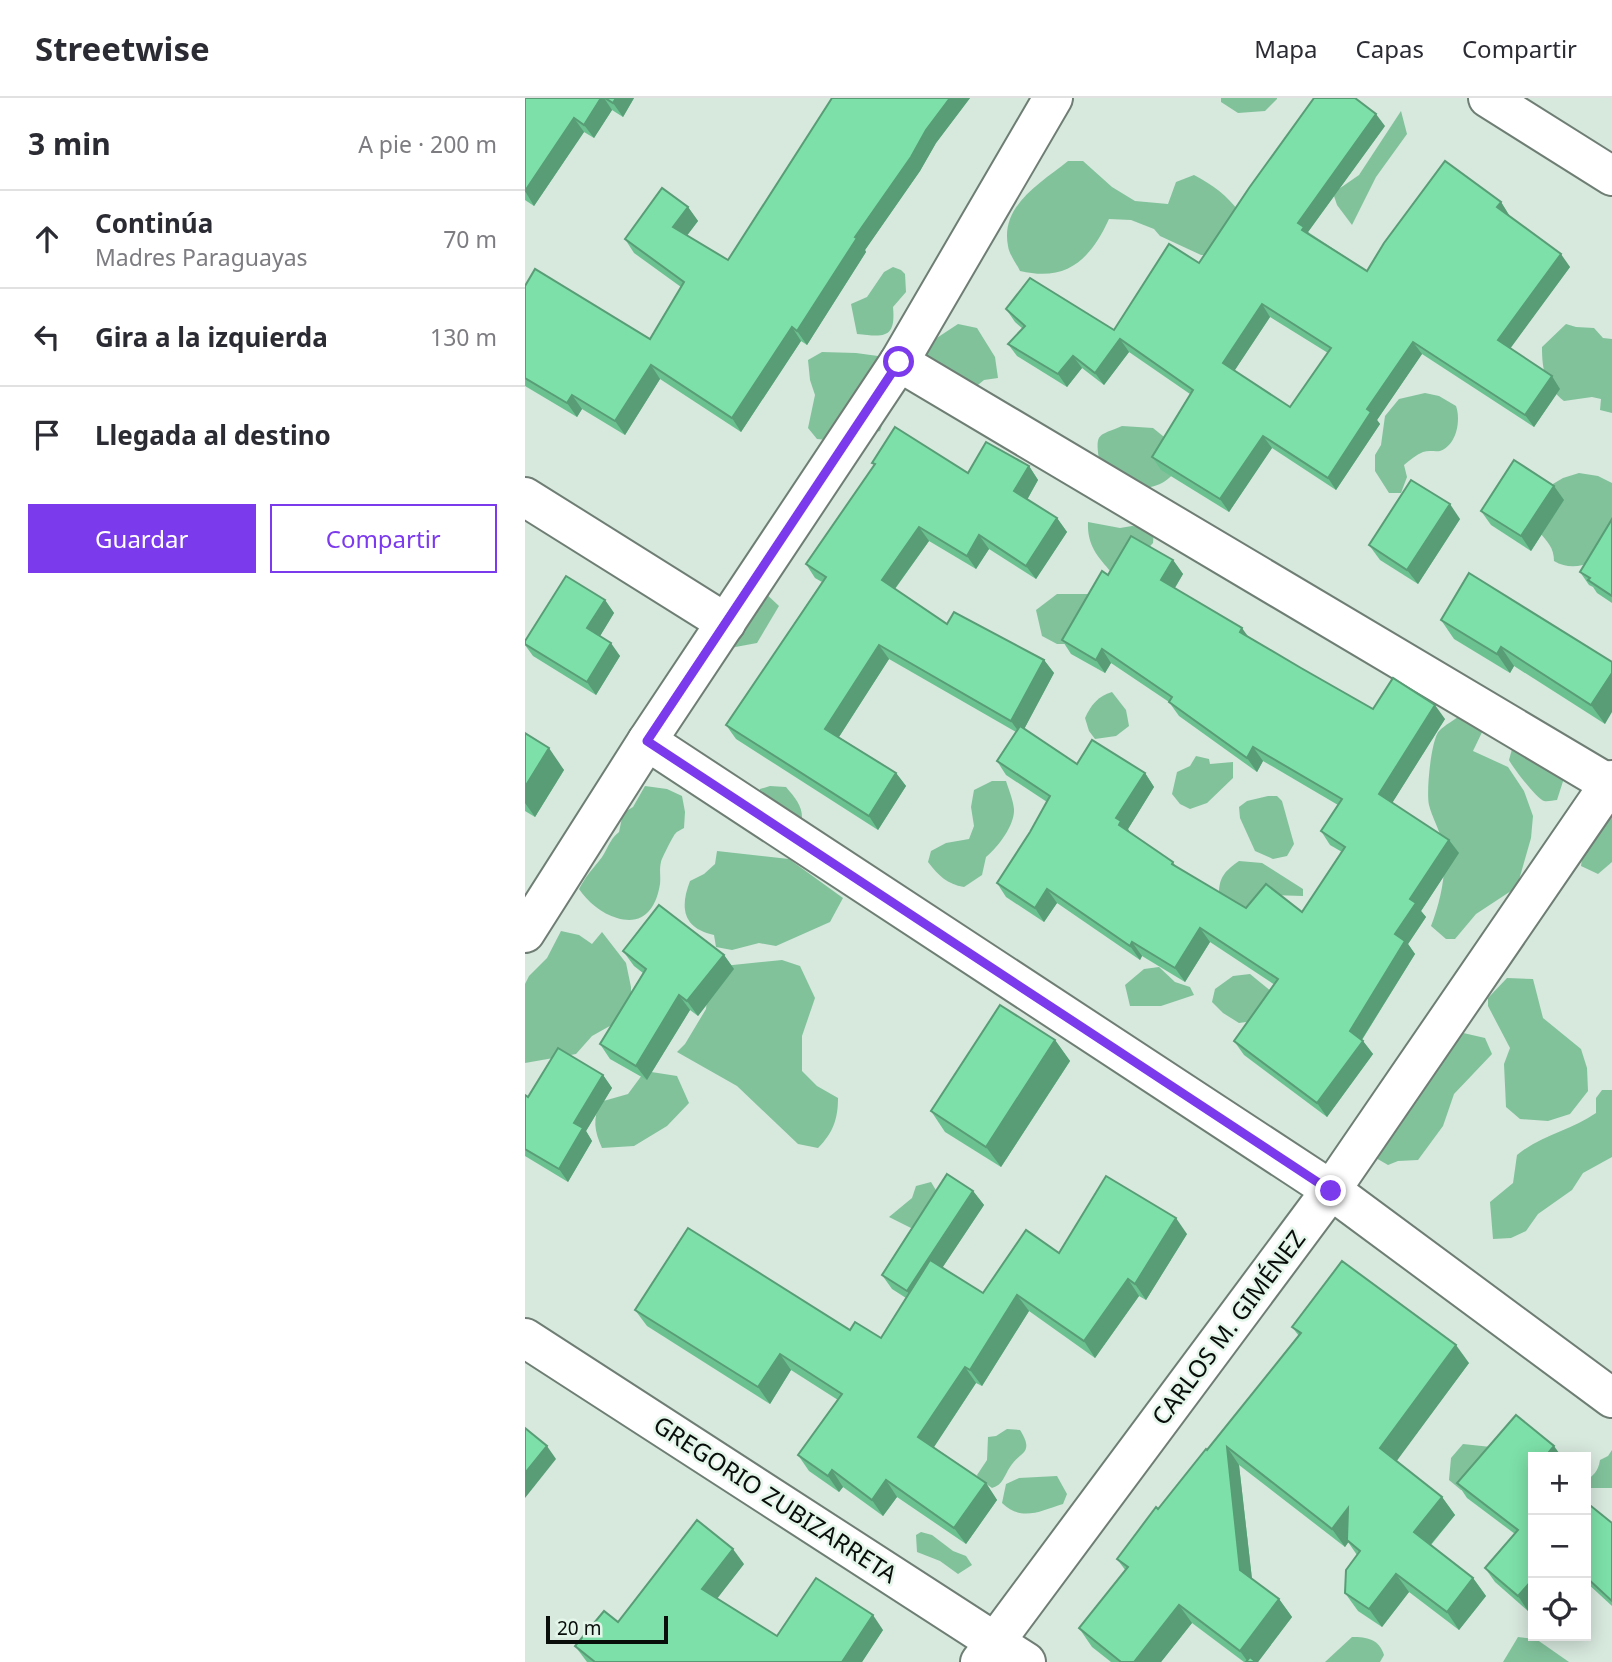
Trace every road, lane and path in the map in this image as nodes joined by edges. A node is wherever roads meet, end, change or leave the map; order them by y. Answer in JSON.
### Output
{"nodes":[{"id":1,"x":1053,"y":98,"type":"edge"},
{"id":2,"x":1488,"y":98,"type":"edge"},
{"id":3,"x":1612,"y":176,"type":"edge"},
{"id":4,"x":899,"y":362,"type":"junction"},
{"id":5,"x":525,"y":498,"type":"edge"},
{"id":6,"x":726,"y":623,"type":"junction"},
{"id":7,"x":647,"y":741,"type":"junction"},
{"id":8,"x":1610,"y":782,"type":"edge"},
{"id":9,"x":525,"y":933,"type":"edge"},
{"id":10,"x":1331,"y":1191,"type":"junction"},
{"id":11,"x":525,"y":1338,"type":"edge"},
{"id":12,"x":1612,"y":1398,"type":"edge"},
{"id":13,"x":1000,"y":1656,"type":"edge"}],
"edges":[{"from":1,"to":4,"type":"street"},
{"from":2,"to":3,"type":"street"},
{"from":4,"to":6,"type":"street"},
{"from":4,"to":8,"type":"street"},
{"from":5,"to":6,"type":"street"},
{"from":6,"to":7,"type":"street"},
{"from":7,"to":9,"type":"street"},
{"from":7,"to":10,"type":"street"},
{"from":8,"to":10,"type":"street","name":"CARLOS M. GIMÉNEZ"},
{"from":10,"to":12,"type":"street"},
{"from":10,"to":13,"type":"street","name":"CARLOS M. GIMÉNEZ"},
{"from":11,"to":13,"type":"street","name":"GREGORIO ZUBIZARRETA"}]}
